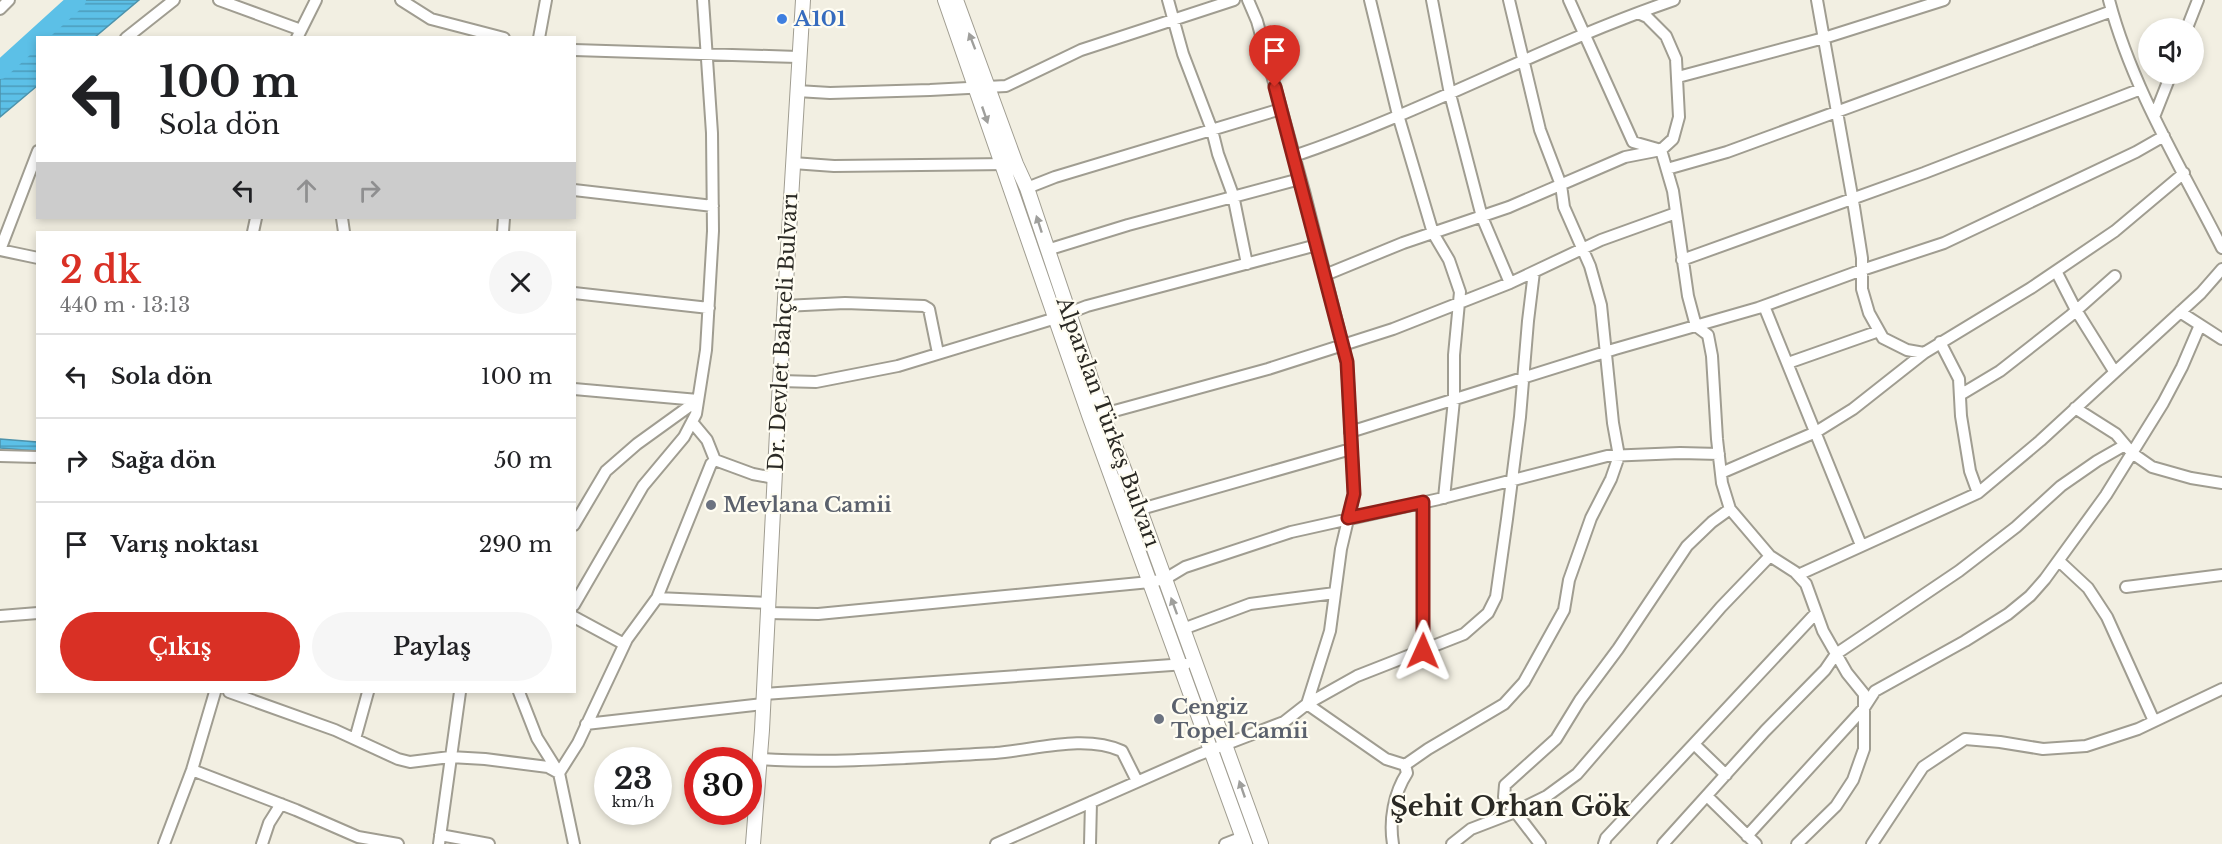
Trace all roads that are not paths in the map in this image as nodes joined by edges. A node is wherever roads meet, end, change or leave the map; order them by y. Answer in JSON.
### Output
{"nodes":[{"id":1,"x":9,"y":0,"type":"edge"},
{"id":2,"x":174,"y":0,"type":"edge"},
{"id":3,"x":219,"y":0,"type":"edge"},
{"id":4,"x":316,"y":0,"type":"edge"},
{"id":5,"x":401,"y":0,"type":"edge"},
{"id":6,"x":546,"y":0,"type":"edge"},
{"id":7,"x":703,"y":0,"type":"edge"},
{"id":8,"x":803,"y":0,"type":"edge"},
{"id":9,"x":945,"y":0,"type":"edge"},
{"id":10,"x":956,"y":0,"type":"edge"},
{"id":11,"x":1168,"y":0,"type":"edge"},
{"id":12,"x":1234,"y":0,"type":"edge"},
{"id":13,"x":1248,"y":0,"type":"edge"},
{"id":14,"x":1370,"y":0,"type":"edge"},
{"id":15,"x":1432,"y":0,"type":"edge"},
{"id":16,"x":1509,"y":0,"type":"edge"},
{"id":17,"x":1569,"y":0,"type":"edge"},
{"id":18,"x":1674,"y":0,"type":"edge"},
{"id":19,"x":1817,"y":0,"type":"edge"},
{"id":20,"x":1944,"y":0,"type":"edge"},
{"id":21,"x":2109,"y":0,"type":"edge"},
{"id":22,"x":2198,"y":0,"type":"edge"},
{"id":23,"x":0,"y":9,"type":"edge"},
{"id":24,"x":2112,"y":11,"type":"junction"},
{"id":25,"x":1638,"y":13,"type":"junction"},
{"id":26,"x":2191,"y":18,"type":"edge"},
{"id":27,"x":1173,"y":19,"type":"junction"},
{"id":28,"x":299,"y":34,"type":"edge"},
{"id":29,"x":1585,"y":34,"type":"junction"},
{"id":30,"x":129,"y":36,"type":"edge"},
{"id":31,"x":496,"y":36,"type":"edge"},
{"id":32,"x":539,"y":36,"type":"edge"},
{"id":33,"x":1824,"y":38,"type":"junction"},
{"id":34,"x":576,"y":50,"type":"edge"},
{"id":35,"x":706,"y":55,"type":"junction"},
{"id":36,"x":798,"y":57,"type":"junction"},
{"id":37,"x":1524,"y":62,"type":"junction"},
{"id":38,"x":1678,"y":77,"type":"junction"},
{"id":39,"x":2167,"y":84,"type":"edge"},
{"id":40,"x":982,"y":87,"type":"junction"},
{"id":41,"x":2141,"y":89,"type":"junction"},
{"id":42,"x":797,"y":91,"type":"junction"},
{"id":43,"x":1450,"y":94,"type":"junction"},
{"id":44,"x":1281,"y":109,"type":"junction"},
{"id":45,"x":1837,"y":113,"type":"junction"},
{"id":46,"x":1398,"y":115,"type":"junction"},
{"id":47,"x":2154,"y":117,"type":"junction"},
{"id":48,"x":1212,"y":130,"type":"junction"},
{"id":49,"x":2164,"y":136,"type":"junction"},
{"id":50,"x":1661,"y":150,"type":"junction"},
{"id":51,"x":36,"y":155,"type":"edge"},
{"id":52,"x":1294,"y":156,"type":"junction"},
{"id":53,"x":793,"y":163,"type":"junction"},
{"id":54,"x":1009,"y":164,"type":"junction"},
{"id":55,"x":1667,"y":169,"type":"junction"},
{"id":56,"x":2184,"y":173,"type":"junction"},
{"id":57,"x":1300,"y":179,"type":"junction"},
{"id":58,"x":1561,"y":185,"type":"junction"},
{"id":59,"x":1027,"y":188,"type":"junction"},
{"id":60,"x":576,"y":190,"type":"edge"},
{"id":61,"x":1233,"y":195,"type":"junction"},
{"id":62,"x":1852,"y":199,"type":"junction"},
{"id":63,"x":713,"y":206,"type":"junction"},
{"id":64,"x":1676,"y":213,"type":"junction"},
{"id":65,"x":1482,"y":217,"type":"junction"},
{"id":66,"x":1433,"y":233,"type":"junction"},
{"id":67,"x":1317,"y":245,"type":"junction"},
{"id":68,"x":2222,"y":248,"type":"edge"},
{"id":69,"x":1582,"y":249,"type":"junction"},
{"id":70,"x":0,"y":250,"type":"edge"},
{"id":71,"x":1047,"y":250,"type":"junction"},
{"id":72,"x":36,"y":258,"type":"edge"},
{"id":73,"x":1682,"y":260,"type":"junction"},
{"id":74,"x":1248,"y":264,"type":"junction"},
{"id":75,"x":2222,"y":269,"type":"edge"},
{"id":76,"x":1862,"y":270,"type":"junction"},
{"id":77,"x":2056,"y":271,"type":"junction"},
{"id":78,"x":1534,"y":272,"type":"junction"},
{"id":79,"x":1325,"y":275,"type":"junction"},
{"id":80,"x":2115,"y":276,"type":"dead end"},
{"id":81,"x":1510,"y":283,"type":"junction"},
{"id":82,"x":576,"y":294,"type":"edge"},
{"id":83,"x":1458,"y":303,"type":"junction"},
{"id":84,"x":784,"y":306,"type":"junction"},
{"id":85,"x":1764,"y":306,"type":"junction"},
{"id":86,"x":709,"y":308,"type":"junction"},
{"id":87,"x":2076,"y":310,"type":"junction"},
{"id":88,"x":2180,"y":312,"type":"junction"},
{"id":89,"x":1062,"y":315,"type":"junction"},
{"id":90,"x":2200,"y":325,"type":"junction"},
{"id":91,"x":1696,"y":326,"type":"junction"},
{"id":92,"x":1879,"y":331,"type":"junction"},
{"id":93,"x":2222,"y":339,"type":"edge"},
{"id":94,"x":1940,"y":342,"type":"junction"},
{"id":95,"x":1343,"y":346,"type":"junction"},
{"id":96,"x":1605,"y":352,"type":"junction"},
{"id":97,"x":938,"y":353,"type":"junction"},
{"id":98,"x":1924,"y":353,"type":"junction"},
{"id":99,"x":1788,"y":363,"type":"junction"},
{"id":100,"x":2114,"y":371,"type":"junction"},
{"id":101,"x":1524,"y":379,"type":"junction"},
{"id":102,"x":780,"y":381,"type":"junction"},
{"id":103,"x":576,"y":388,"type":"edge"},
{"id":104,"x":1960,"y":395,"type":"junction"},
{"id":105,"x":698,"y":400,"type":"junction"},
{"id":106,"x":1454,"y":400,"type":"junction"},
{"id":107,"x":2075,"y":408,"type":"junction"},
{"id":108,"x":1097,"y":416,"type":"junction"},
{"id":109,"x":692,"y":422,"type":"junction"},
{"id":110,"x":1350,"y":432,"type":"junction"},
{"id":111,"x":1816,"y":432,"type":"junction"},
{"id":112,"x":1351,"y":449,"type":"junction"},
{"id":113,"x":2129,"y":449,"type":"junction"},
{"id":114,"x":1719,"y":454,"type":"junction"},
{"id":115,"x":0,"y":456,"type":"edge"},
{"id":116,"x":1619,"y":456,"type":"junction"},
{"id":117,"x":36,"y":457,"type":"edge"},
{"id":118,"x":715,"y":460,"type":"junction"},
{"id":119,"x":1721,"y":473,"type":"junction"},
{"id":120,"x":774,"y":478,"type":"junction"},
{"id":121,"x":1511,"y":479,"type":"junction"},
{"id":122,"x":2222,"y":483,"type":"edge"},
{"id":123,"x":1978,"y":493,"type":"junction"},
{"id":124,"x":1444,"y":498,"type":"junction"},
{"id":125,"x":1423,"y":502,"type":"junction"},
{"id":126,"x":1730,"y":509,"type":"junction"},
{"id":127,"x":1140,"y":510,"type":"junction"},
{"id":128,"x":1125,"y":513,"type":"junction"},
{"id":129,"x":1348,"y":518,"type":"junction"},
{"id":130,"x":576,"y":522,"type":"edge"},
{"id":131,"x":1861,"y":545,"type":"junction"},
{"id":132,"x":1770,"y":556,"type":"junction"},
{"id":133,"x":2059,"y":561,"type":"junction"},
{"id":134,"x":1798,"y":575,"type":"junction"},
{"id":135,"x":2222,"y":575,"type":"edge"},
{"id":136,"x":1158,"y":581,"type":"junction"},
{"id":137,"x":2126,"y":587,"type":"dead end"},
{"id":138,"x":1335,"y":593,"type":"junction"},
{"id":139,"x":657,"y":598,"type":"junction"},
{"id":140,"x":576,"y":602,"type":"edge"},
{"id":141,"x":768,"y":608,"type":"junction"},
{"id":142,"x":36,"y":613,"type":"edge"},
{"id":143,"x":1816,"y":613,"type":"junction"},
{"id":144,"x":0,"y":616,"type":"edge"},
{"id":145,"x":576,"y":618,"type":"edge"},
{"id":146,"x":1183,"y":629,"type":"junction"},
{"id":147,"x":624,"y":644,"type":"junction"},
{"id":148,"x":1423,"y":651,"type":"junction"},
{"id":149,"x":1836,"y":654,"type":"junction"},
{"id":150,"x":1196,"y":663,"type":"junction"},
{"id":151,"x":1181,"y":664,"type":"junction"},
{"id":152,"x":2222,"y":689,"type":"edge"},
{"id":153,"x":215,"y":693,"type":"edge"},
{"id":154,"x":232,"y":693,"type":"edge"},
{"id":155,"x":368,"y":693,"type":"edge"},
{"id":156,"x":460,"y":693,"type":"edge"},
{"id":157,"x":519,"y":693,"type":"edge"},
{"id":158,"x":764,"y":699,"type":"junction"},
{"id":159,"x":1307,"y":704,"type":"junction"},
{"id":160,"x":1864,"y":708,"type":"junction"},
{"id":161,"x":2154,"y":721,"type":"junction"},
{"id":162,"x":586,"y":723,"type":"junction"},
{"id":163,"x":355,"y":739,"type":"junction"},
{"id":164,"x":1225,"y":744,"type":"junction"},
{"id":165,"x":1694,"y":744,"type":"junction"},
{"id":166,"x":761,"y":747,"type":"edge"},
{"id":167,"x":1211,"y":749,"type":"junction"},
{"id":168,"x":450,"y":757,"type":"junction"},
{"id":169,"x":762,"y":759,"type":"edge"},
{"id":170,"x":1405,"y":765,"type":"junction"},
{"id":171,"x":192,"y":770,"type":"junction"},
{"id":172,"x":559,"y":773,"type":"junction"},
{"id":173,"x":1726,"y":775,"type":"junction"},
{"id":174,"x":1137,"y":782,"type":"junction"},
{"id":175,"x":1708,"y":796,"type":"junction"},
{"id":176,"x":1090,"y":802,"type":"junction"},
{"id":177,"x":281,"y":804,"type":"junction"},
{"id":178,"x":1515,"y":812,"type":"junction"},
{"id":179,"x":755,"y":825,"type":"edge"},
{"id":180,"x":1747,"y":836,"type":"junction"},
{"id":181,"x":351,"y":839,"type":"edge"},
{"id":182,"x":439,"y":840,"type":"edge"},
{"id":183,"x":1244,"y":841,"type":"edge"},
{"id":184,"x":164,"y":844,"type":"edge"},
{"id":185,"x":262,"y":844,"type":"edge"},
{"id":186,"x":398,"y":844,"type":"edge"},
{"id":187,"x":489,"y":844,"type":"edge"},
{"id":188,"x":574,"y":844,"type":"edge"},
{"id":189,"x":753,"y":844,"type":"edge"},
{"id":190,"x":996,"y":844,"type":"edge"},
{"id":191,"x":1090,"y":844,"type":"edge"},
{"id":192,"x":1225,"y":844,"type":"edge"},
{"id":193,"x":1261,"y":844,"type":"edge"},
{"id":194,"x":1393,"y":844,"type":"edge"},
{"id":195,"x":1452,"y":844,"type":"edge"},
{"id":196,"x":1540,"y":844,"type":"edge"},
{"id":197,"x":1604,"y":844,"type":"edge"},
{"id":198,"x":1663,"y":844,"type":"edge"},
{"id":199,"x":1756,"y":844,"type":"edge"},
{"id":200,"x":1797,"y":844,"type":"edge"},
{"id":201,"x":1872,"y":844,"type":"edge"}],
"edges":[{"from":1,"to":23,"type":"street"},
{"from":2,"to":30,"type":"street"},
{"from":3,"to":28,"type":"street"},
{"from":4,"to":28,"type":"street"},
{"from":5,"to":31,"type":"street"},
{"from":6,"to":32,"type":"street"},
{"from":7,"to":35,"type":"street"},
{"from":8,"to":36,"type":"main road","name":"Dr. Devlet Bahçeli Bulvarı"},
{"from":9,"to":40,"type":"main road","name":"Alparslan Türkeş Bulvarı"},
{"from":40,"to":10,"type":"main road","name":"Alparslan Türkeş Bulvarı","one_way":true},
{"from":11,"to":27,"type":"street"},
{"from":12,"to":27,"type":"street"},
{"from":13,"to":44,"type":"street"},
{"from":14,"to":46,"type":"street"},
{"from":15,"to":43,"type":"street"},
{"from":16,"to":37,"type":"street"},
{"from":17,"to":29,"type":"street"},
{"from":18,"to":25,"type":"street"},
{"from":19,"to":33,"type":"street"},
{"from":20,"to":33,"type":"street"},
{"from":21,"to":24,"type":"street"},
{"from":22,"to":26,"type":"street"},
{"from":24,"to":41,"type":"street"},
{"from":24,"to":45,"type":"street"},
{"from":25,"to":29,"type":"street"},
{"from":25,"to":38,"type":"street"},
{"from":27,"to":40,"type":"street"},
{"from":27,"to":48,"type":"street"},
{"from":29,"to":37,"type":"street"},
{"from":29,"to":50,"type":"street"},
{"from":33,"to":38,"type":"street"},
{"from":33,"to":45,"type":"street"},
{"from":34,"to":35,"type":"street"},
{"from":35,"to":36,"type":"street"},
{"from":35,"to":63,"type":"street"},
{"from":36,"to":42,"type":"main road","name":"Dr. Devlet Bahçeli Bulvarı"},
{"from":37,"to":43,"type":"street"},
{"from":37,"to":58,"type":"street"},
{"from":38,"to":50,"type":"street"},
{"from":39,"to":47,"type":"street"},
{"from":40,"to":42,"type":"street"},
{"from":40,"to":54,"type":"main road","name":"Alparslan Türkeş Bulvarı"},
{"from":41,"to":47,"type":"street"},
{"from":41,"to":62,"type":"street"},
{"from":42,"to":53,"type":"main road","name":"Dr. Devlet Bahçeli Bulvarı"},
{"from":43,"to":46,"type":"street"},
{"from":43,"to":65,"type":"street"},
{"from":44,"to":48,"type":"street"},
{"from":44,"to":52,"type":"street"},
{"from":45,"to":55,"type":"street"},
{"from":45,"to":62,"type":"street"},
{"from":46,"to":52,"type":"street"},
{"from":46,"to":66,"type":"street"},
{"from":47,"to":49,"type":"street"},
{"from":48,"to":59,"type":"street"},
{"from":48,"to":61,"type":"street"},
{"from":49,"to":56,"type":"street"},
{"from":49,"to":76,"type":"street"},
{"from":50,"to":55,"type":"street"},
{"from":50,"to":58,"type":"street"},
{"from":51,"to":70,"type":"street"},
{"from":52,"to":57,"type":"street"},
{"from":53,"to":54,"type":"street"},
{"from":53,"to":84,"type":"main road","name":"Dr. Devlet Bahçeli Bulvarı"},
{"from":54,"to":59,"type":"main road","name":"Alparslan Türkeş Bulvarı"},
{"from":54,"to":89,"type":"main road","name":"Alparslan Türkeş Bulvarı"},
{"from":55,"to":64,"type":"street"},
{"from":56,"to":68,"type":"street"},
{"from":56,"to":77,"type":"street"},
{"from":57,"to":61,"type":"street"},
{"from":57,"to":67,"type":"street"},
{"from":58,"to":65,"type":"street"},
{"from":58,"to":69,"type":"street"},
{"from":71,"to":59,"type":"main road","name":"Alparslan Türkeş Bulvarı","one_way":true},
{"from":60,"to":63,"type":"street"},
{"from":61,"to":71,"type":"street"},
{"from":61,"to":74,"type":"street"},
{"from":62,"to":73,"type":"street"},
{"from":62,"to":76,"type":"street"},
{"from":63,"to":86,"type":"street"},
{"from":64,"to":69,"type":"street"},
{"from":64,"to":73,"type":"street"},
{"from":65,"to":66,"type":"street"},
{"from":65,"to":81,"type":"street"},
{"from":66,"to":79,"type":"street"},
{"from":66,"to":83,"type":"street"},
{"from":67,"to":74,"type":"street"},
{"from":67,"to":79,"type":"street"},
{"from":69,"to":78,"type":"street"},
{"from":69,"to":96,"type":"street"},
{"from":70,"to":72,"type":"street"},
{"from":71,"to":89,"type":"main road","name":"Alparslan Türkeş Bulvarı"},
{"from":73,"to":91,"type":"street"},
{"from":74,"to":89,"type":"street"},
{"from":75,"to":88,"type":"street"},
{"from":76,"to":85,"type":"street"},
{"from":76,"to":92,"type":"street"},
{"from":77,"to":87,"type":"street"},
{"from":77,"to":94,"type":"street"},
{"from":78,"to":81,"type":"street"},
{"from":78,"to":101,"type":"street"},
{"from":79,"to":95,"type":"street"},
{"from":80,"to":87,"type":"street"},
{"from":81,"to":83,"type":"street"},
{"from":82,"to":86,"type":"street"},
{"from":83,"to":95,"type":"street"},
{"from":83,"to":106,"type":"street"},
{"from":84,"to":97,"type":"street"},
{"from":84,"to":102,"type":"main road","name":"Dr. Devlet Bahçeli Bulvarı"},
{"from":85,"to":91,"type":"street"},
{"from":85,"to":99,"type":"street"},
{"from":86,"to":105,"type":"street"},
{"from":87,"to":100,"type":"street"},
{"from":87,"to":104,"type":"street"},
{"from":88,"to":90,"type":"street"},
{"from":88,"to":100,"type":"street"},
{"from":89,"to":97,"type":"street"},
{"from":89,"to":108,"type":"main road","name":"Alparslan Türkeş Bulvarı"},
{"from":90,"to":93,"type":"street"},
{"from":90,"to":113,"type":"street"},
{"from":91,"to":96,"type":"street"},
{"from":91,"to":114,"type":"street"},
{"from":92,"to":98,"type":"street"},
{"from":92,"to":99,"type":"street"},
{"from":94,"to":98,"type":"street"},
{"from":94,"to":104,"type":"street"},
{"from":95,"to":108,"type":"street"},
{"from":95,"to":110,"type":"street"},
{"from":96,"to":101,"type":"street"},
{"from":96,"to":116,"type":"street"},
{"from":97,"to":102,"type":"street"},
{"from":98,"to":111,"type":"street"},
{"from":99,"to":111,"type":"street"},
{"from":100,"to":107,"type":"street"},
{"from":101,"to":106,"type":"street"},
{"from":101,"to":121,"type":"street"},
{"from":102,"to":120,"type":"main road","name":"Dr. Devlet Bahçeli Bulvarı"},
{"from":103,"to":105,"type":"street"},
{"from":104,"to":123,"type":"street"},
{"from":105,"to":109,"type":"street"},
{"from":105,"to":130,"type":"street"},
{"from":106,"to":110,"type":"street"},
{"from":106,"to":124,"type":"street"},
{"from":107,"to":113,"type":"street"},
{"from":107,"to":123,"type":"street"},
{"from":108,"to":127,"type":"main road","name":"Alparslan Türkeş Bulvarı"},
{"from":108,"to":128,"type":"main road","name":"Alparslan Türkeş Bulvarı"},
{"from":109,"to":118,"type":"street"},
{"from":109,"to":140,"type":"street"},
{"from":110,"to":112,"type":"street"},
{"from":111,"to":119,"type":"street"},
{"from":111,"to":131,"type":"street"},
{"from":112,"to":127,"type":"street"},
{"from":112,"to":129,"type":"street"},
{"from":113,"to":122,"type":"street"},
{"from":113,"to":133,"type":"street"},
{"from":113,"to":149,"type":"street"},
{"from":114,"to":116,"type":"street"},
{"from":114,"to":119,"type":"street"},
{"from":115,"to":117,"type":"street"},
{"from":116,"to":121,"type":"street"},
{"from":116,"to":170,"type":"street"},
{"from":118,"to":120,"type":"street"},
{"from":118,"to":139,"type":"street"},
{"from":119,"to":126,"type":"street"},
{"from":120,"to":141,"type":"main road","name":"Dr. Devlet Bahçeli Bulvarı"},
{"from":121,"to":124,"type":"street"},
{"from":121,"to":148,"type":"street"},
{"from":123,"to":131,"type":"street"},
{"from":124,"to":125,"type":"street"},
{"from":125,"to":129,"type":"street"},
{"from":125,"to":148,"type":"street"},
{"from":126,"to":132,"type":"street"},
{"from":126,"to":178,"type":"street"},
{"from":127,"to":128,"type":"street"},
{"from":127,"to":136,"type":"main road","name":"Alparslan Türkeş Bulvarı"},
{"from":128,"to":136,"type":"main road","name":"Alparslan Türkeş Bulvarı"},
{"from":129,"to":136,"type":"street"},
{"from":129,"to":138,"type":"street"},
{"from":131,"to":134,"type":"street"},
{"from":132,"to":134,"type":"street"},
{"from":132,"to":178,"type":"street"},
{"from":133,"to":160,"type":"street"},
{"from":133,"to":161,"type":"street"},
{"from":134,"to":143,"type":"street"},
{"from":135,"to":137,"type":"street"},
{"from":136,"to":141,"type":"street"},
{"from":146,"to":136,"type":"main road","name":"Alparslan Türkeş Bulvarı","one_way":true},
{"from":136,"to":151,"type":"main road","name":"Alparslan Türkeş Bulvarı"},
{"from":138,"to":146,"type":"street"},
{"from":138,"to":159,"type":"street"},
{"from":139,"to":141,"type":"street"},
{"from":139,"to":147,"type":"street"},
{"from":141,"to":158,"type":"main road","name":"Dr. Devlet Bahçeli Bulvarı"},
{"from":142,"to":144,"type":"street"},
{"from":143,"to":149,"type":"street"},
{"from":143,"to":165,"type":"street"},
{"from":145,"to":147,"type":"street"},
{"from":146,"to":150,"type":"main road","name":"Alparslan Türkeş Bulvarı"},
{"from":147,"to":162,"type":"street"},
{"from":148,"to":159,"type":"street"},
{"from":149,"to":160,"type":"street"},
{"from":149,"to":173,"type":"street"},
{"from":150,"to":151,"type":"street"},
{"from":150,"to":164,"type":"main road","name":"Alparslan Türkeş Bulvarı"},
{"from":151,"to":158,"type":"street"},
{"from":151,"to":167,"type":"main road","name":"Alparslan Türkeş Bulvarı"},
{"from":152,"to":161,"type":"street"},
{"from":153,"to":171,"type":"street"},
{"from":154,"to":163,"type":"street"},
{"from":155,"to":163,"type":"street"},
{"from":156,"to":168,"type":"street"},
{"from":157,"to":172,"type":"street"},
{"from":158,"to":162,"type":"street"},
{"from":158,"to":166,"type":"main road","name":"Dr. Devlet Bahçeli Bulvarı"},
{"from":159,"to":164,"type":"street"},
{"from":159,"to":170,"type":"street"},
{"from":160,"to":180,"type":"street"},
{"from":160,"to":200,"type":"street"},
{"from":161,"to":201,"type":"street"},
{"from":162,"to":172,"type":"street"},
{"from":163,"to":168,"type":"street"},
{"from":164,"to":167,"type":"street"},
{"from":193,"to":164,"type":"main road","name":"Alparslan Türkeş Bulvarı","one_way":true},
{"from":165,"to":173,"type":"street"},
{"from":165,"to":197,"type":"street"},
{"from":167,"to":174,"type":"street"},
{"from":167,"to":183,"type":"main road","name":"Alparslan Türkeş Bulvarı"},
{"from":168,"to":172,"type":"street"},
{"from":168,"to":182,"type":"street"},
{"from":169,"to":174,"type":"street"},
{"from":170,"to":194,"type":"street"},
{"from":171,"to":177,"type":"street"},
{"from":171,"to":184,"type":"street"},
{"from":172,"to":188,"type":"street"},
{"from":173,"to":175,"type":"street"},
{"from":174,"to":176,"type":"street"},
{"from":175,"to":180,"type":"street"},
{"from":175,"to":198,"type":"street"},
{"from":176,"to":190,"type":"street"},
{"from":176,"to":191,"type":"street"},
{"from":177,"to":181,"type":"street"},
{"from":177,"to":185,"type":"street"},
{"from":178,"to":195,"type":"street"},
{"from":178,"to":196,"type":"street"},
{"from":179,"to":189,"type":"main road","name":"Dr. Devlet Bahçeli Bulvarı"},
{"from":180,"to":199,"type":"street"},
{"from":181,"to":186,"type":"street"},
{"from":182,"to":187,"type":"street"},
{"from":183,"to":192,"type":"street"}]}
